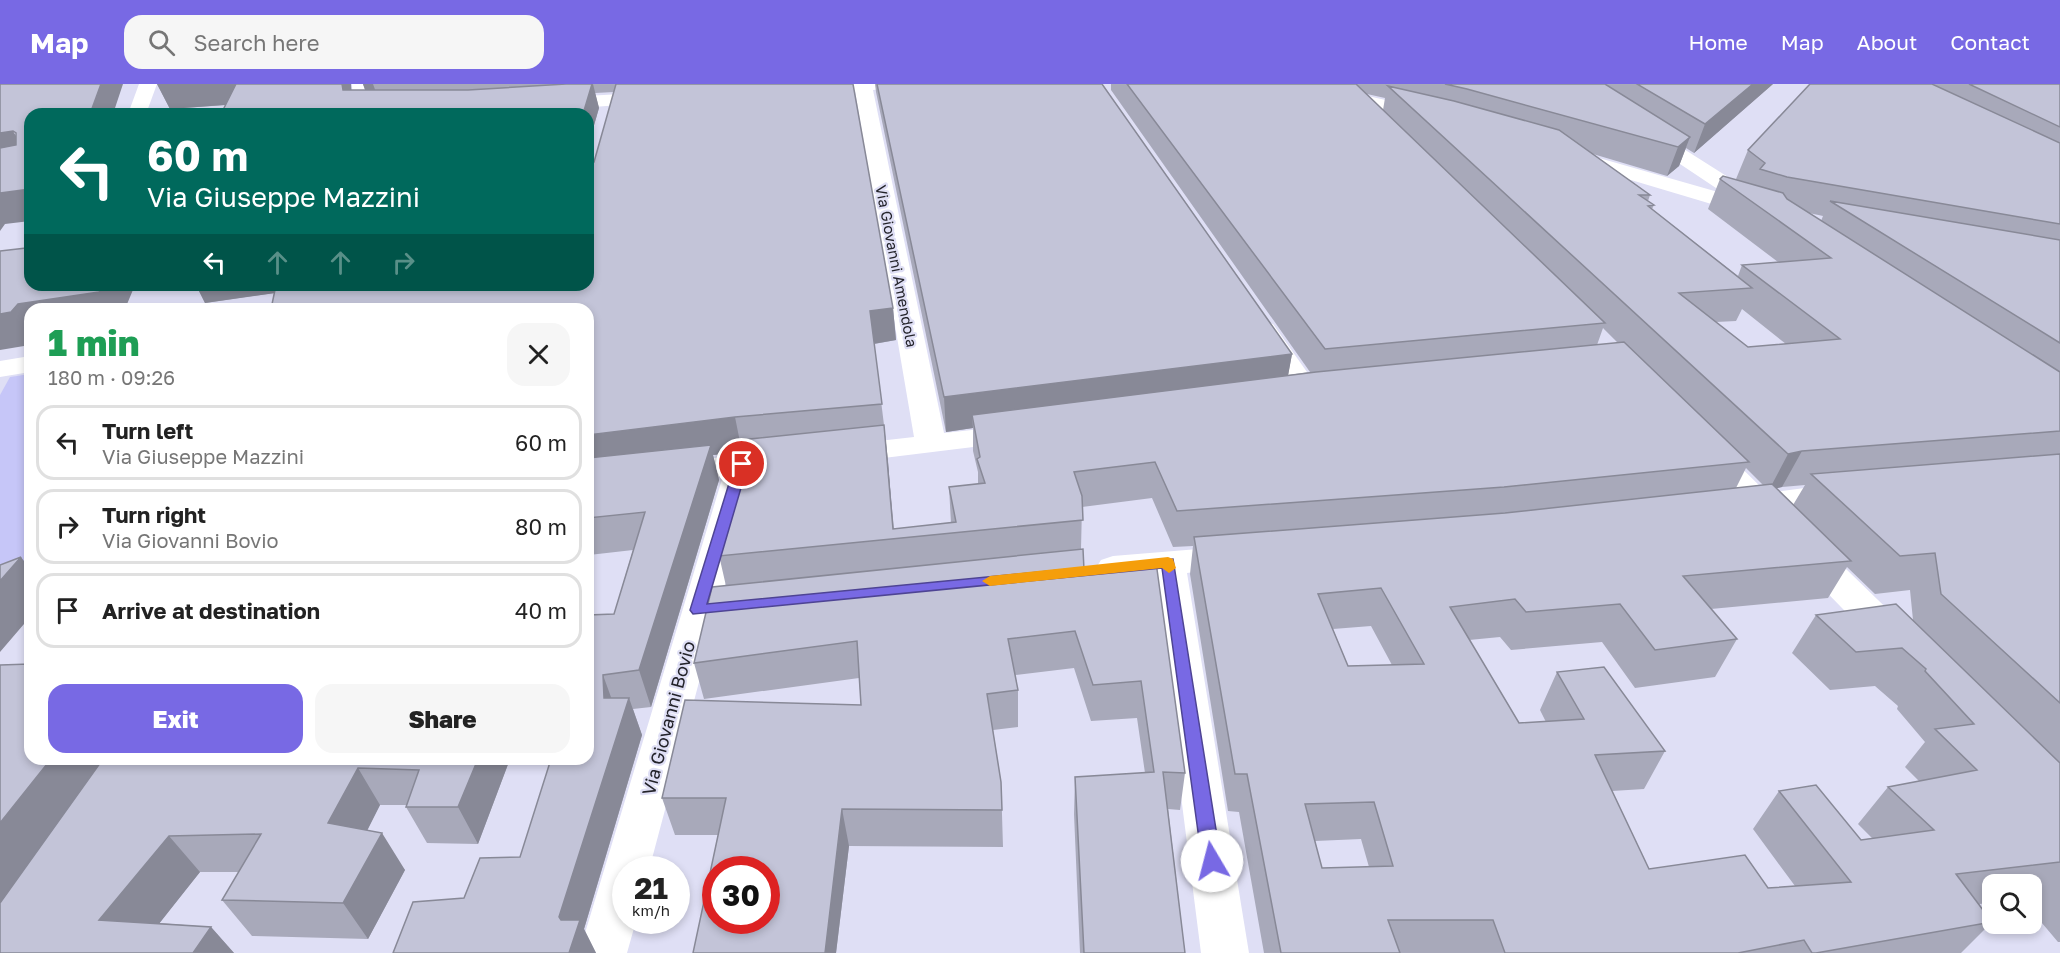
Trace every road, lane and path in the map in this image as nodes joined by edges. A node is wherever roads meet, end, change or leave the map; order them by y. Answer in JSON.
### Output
{"nodes":[{"id":1,"x":148,"y":84,"type":"edge"},
{"id":2,"x":361,"y":84,"type":"edge"},
{"id":3,"x":1291,"y":84,"type":"edge"},
{"id":4,"x":1569,"y":84,"type":"edge"},
{"id":5,"x":879,"y":85,"type":"edge"},
{"id":6,"x":791,"y":90,"type":"edge"},
{"id":7,"x":672,"y":97,"type":"edge"},
{"id":8,"x":1352,"y":97,"type":"junction"},
{"id":9,"x":613,"y":101,"type":"junction"},
{"id":10,"x":536,"y":105,"type":"edge"},
{"id":11,"x":139,"y":108,"type":"edge"},
{"id":12,"x":362,"y":108,"type":"edge"},
{"id":13,"x":1442,"y":119,"type":"edge"},
{"id":14,"x":607,"y":123,"type":"edge"},
{"id":15,"x":1385,"y":131,"type":"edge"},
{"id":16,"x":1552,"y":151,"type":"edge"},
{"id":17,"x":1249,"y":308,"type":"edge"},
{"id":18,"x":24,"y":365,"type":"edge"},
{"id":19,"x":0,"y":369,"type":"edge"},
{"id":20,"x":1273,"y":400,"type":"edge"},
{"id":21,"x":1049,"y":430,"type":"edge"},
{"id":22,"x":1687,"y":432,"type":"edge"},
{"id":23,"x":930,"y":445,"type":"junction"},
{"id":24,"x":742,"y":464,"type":"junction"},
{"id":25,"x":594,"y":481,"type":"edge"},
{"id":26,"x":1873,"y":491,"type":"edge"},
{"id":27,"x":1762,"y":507,"type":"junction"},
{"id":28,"x":1710,"y":514,"type":"edge"},
{"id":29,"x":1261,"y":555,"type":"edge"},
{"id":30,"x":1168,"y":562,"type":"junction"},
{"id":31,"x":1086,"y":571,"type":"edge"},
{"id":32,"x":780,"y":602,"type":"edge"},
{"id":33,"x":698,"y":610,"type":"junction"},
{"id":34,"x":1919,"y":664,"type":"edge"},
{"id":35,"x":630,"y":856,"type":"edge"},
{"id":36,"x":612,"y":921,"type":"edge"},
{"id":37,"x":603,"y":953,"type":"edge"},
{"id":38,"x":1225,"y":953,"type":"edge"}],
"edges":[{"from":1,"to":11,"type":"street"},
{"from":2,"to":12,"type":"street"},
{"from":3,"to":8,"type":"street"},
{"from":4,"to":16,"type":"street"},
{"from":5,"to":6,"type":"street"},
{"from":5,"to":23,"type":"street","name":"Via Giovanni Amendola"},
{"from":7,"to":9,"type":"street"},
{"from":8,"to":13,"type":"street"},
{"from":8,"to":15,"type":"street"},
{"from":9,"to":10,"type":"street"},
{"from":9,"to":14,"type":"street"},
{"from":17,"to":20,"type":"street"},
{"from":18,"to":19,"type":"street"},
{"from":21,"to":23,"type":"street"},
{"from":22,"to":27,"type":"street"},
{"from":23,"to":24,"type":"street"},
{"from":24,"to":25,"type":"street"},
{"from":24,"to":33,"type":"street","name":"Via Giovanni Bovio"},
{"from":26,"to":27,"type":"street"},
{"from":27,"to":28,"type":"street"},
{"from":27,"to":34,"type":"street"},
{"from":29,"to":30,"type":"street"},
{"from":30,"to":31,"type":"street"},
{"from":30,"to":38,"type":"street"},
{"from":32,"to":33,"type":"street"},
{"from":33,"to":35,"type":"street","name":"Via Giovanni Bovio"},
{"from":36,"to":37,"type":"street","name":"Via Giovanni Bovio"}]}
